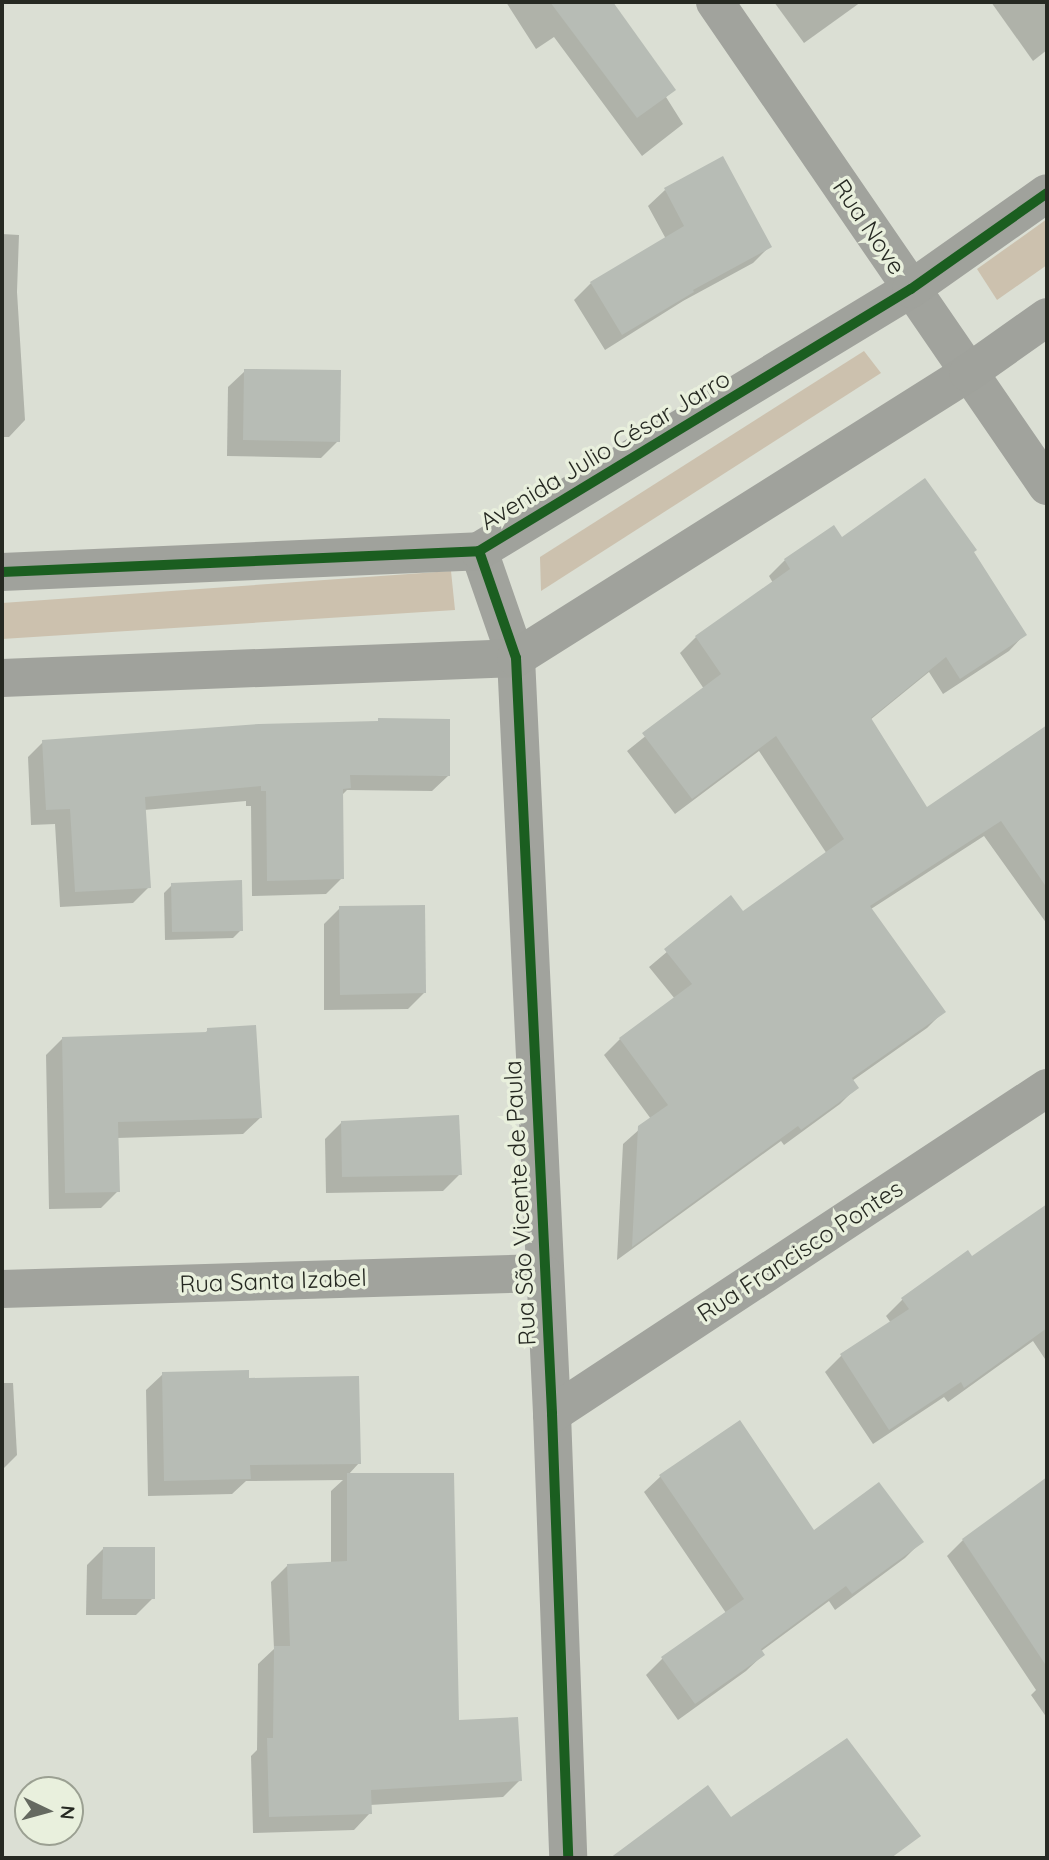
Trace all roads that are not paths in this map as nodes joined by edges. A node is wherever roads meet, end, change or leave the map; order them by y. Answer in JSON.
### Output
{"nodes":[{"id":1,"x":716,"y":2,"type":"edge"},
{"id":2,"x":1047,"y":193,"type":"edge"},
{"id":3,"x":911,"y":289,"type":"junction"},
{"id":4,"x":1047,"y":317,"type":"edge"},
{"id":5,"x":968,"y":373,"type":"junction"},
{"id":6,"x":1047,"y":486,"type":"edge"},
{"id":7,"x":479,"y":551,"type":"junction"},
{"id":8,"x":2,"y":572,"type":"edge"},
{"id":9,"x":516,"y":658,"type":"junction"},
{"id":10,"x":2,"y":678,"type":"edge"},
{"id":11,"x":1047,"y":1088,"type":"edge"},
{"id":12,"x":544,"y":1273,"type":"junction"},
{"id":13,"x":2,"y":1289,"type":"edge"},
{"id":14,"x":552,"y":1414,"type":"junction"},
{"id":15,"x":568,"y":1858,"type":"edge"}],
"edges":[{"from":1,"to":3,"type":"street","name":"Rua Nove"},
{"from":2,"to":3,"type":"street","name":"Avenida Julio César Jarro"},
{"from":3,"to":5,"type":"street","name":"Rua Nove"},
{"from":3,"to":7,"type":"street","name":"Avenida Julio César Jarro"},
{"from":4,"to":5,"type":"street"},
{"from":5,"to":6,"type":"street","name":"Rua Nove"},
{"from":5,"to":9,"type":"street"},
{"from":7,"to":8,"type":"street","name":"Avenida Julio César Jarro"},
{"from":7,"to":9,"type":"street","name":"Rua São Vicente de Paula"},
{"from":9,"to":10,"type":"street"},
{"from":9,"to":12,"type":"street","name":"Rua São Vicente de Paula"},
{"from":11,"to":14,"type":"street","name":"Rua Francisco Pontes"},
{"from":12,"to":13,"type":"street","name":"Rua Santa Izabel"},
{"from":12,"to":14,"type":"street","name":"Rua São Vicente de Paula"},
{"from":14,"to":15,"type":"street","name":"Rua São Vicente de Paula"}]}
